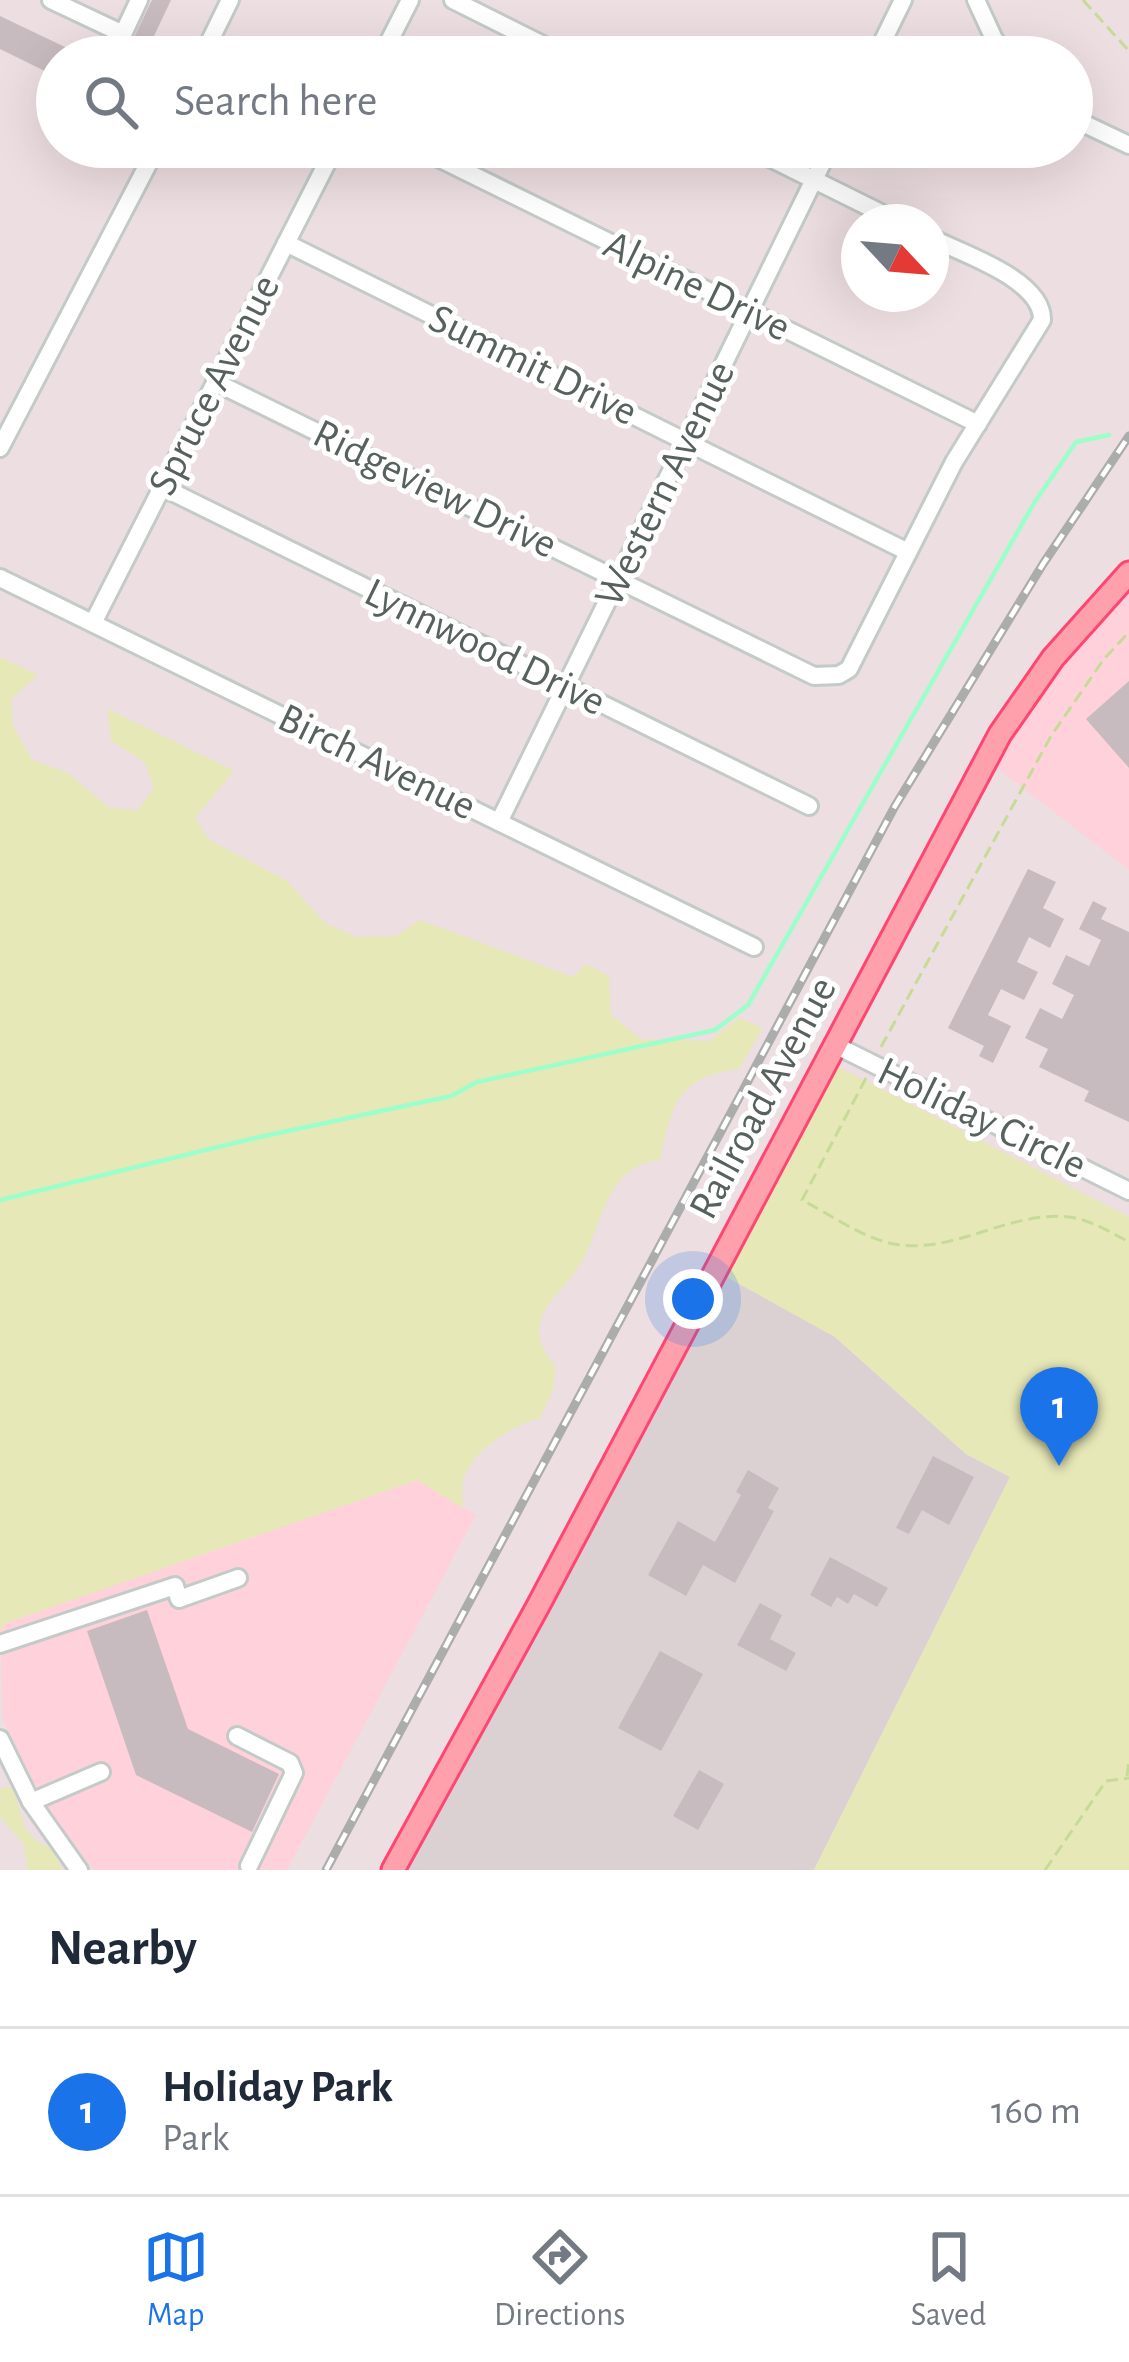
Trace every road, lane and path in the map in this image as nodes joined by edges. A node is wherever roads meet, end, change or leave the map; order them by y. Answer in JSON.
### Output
{"nodes":[{"id":1,"x":51,"y":0,"type":"edge"},
{"id":2,"x":139,"y":0,"type":"edge"},
{"id":3,"x":230,"y":0,"type":"edge"},
{"id":4,"x":410,"y":0,"type":"edge"},
{"id":5,"x":453,"y":0,"type":"edge"},
{"id":6,"x":903,"y":0,"type":"edge"},
{"id":7,"x":976,"y":0,"type":"edge"},
{"id":8,"x":1083,"y":0,"type":"edge"},
{"id":9,"x":212,"y":36,"type":"edge"},
{"id":10,"x":392,"y":36,"type":"edge"},
{"id":11,"x":525,"y":36,"type":"edge"},
{"id":12,"x":885,"y":36,"type":"edge"},
{"id":13,"x":993,"y":36,"type":"edge"},
{"id":14,"x":1129,"y":51,"type":"edge"},
{"id":15,"x":1093,"y":126,"type":"edge"},
{"id":16,"x":1124,"y":138,"type":"edge"},
{"id":17,"x":146,"y":168,"type":"edge"},
{"id":18,"x":324,"y":168,"type":"edge"},
{"id":19,"x":459,"y":168,"type":"edge"},
{"id":20,"x":790,"y":168,"type":"edge"},
{"id":21,"x":820,"y":168,"type":"edge"},
{"id":22,"x":814,"y":180,"type":"junction"},
{"id":23,"x":862,"y":204,"type":"edge"},
{"id":24,"x":286,"y":243,"type":"junction"},
{"id":25,"x":949,"y":247,"type":"edge"},
{"id":26,"x":750,"y":311,"type":"junction"},
{"id":27,"x":215,"y":382,"type":"junction"},
{"id":28,"x":978,"y":424,"type":"junction"},
{"id":29,"x":686,"y":441,"type":"junction"},
{"id":30,"x":0,"y":448,"type":"edge"},
{"id":31,"x":162,"y":488,"type":"junction"},
{"id":32,"x":908,"y":552,"type":"junction"},
{"id":33,"x":1129,"y":573,"type":"edge"},
{"id":34,"x":0,"y":578,"type":"edge"},
{"id":35,"x":618,"y":578,"type":"junction"},
{"id":36,"x":93,"y":623,"type":"junction"},
{"id":37,"x":1129,"y":632,"type":"edge"},
{"id":38,"x":565,"y":686,"type":"junction"},
{"id":39,"x":808,"y":806,"type":"dead end"},
{"id":40,"x":499,"y":822,"type":"junction"},
{"id":41,"x":754,"y":946,"type":"dead end"},
{"id":42,"x":835,"y":1046,"type":"junction"},
{"id":43,"x":879,"y":1052,"type":"dead end"},
{"id":44,"x":868,"y":1073,"type":"dead end"},
{"id":45,"x":1129,"y":1191,"type":"edge"},
{"id":46,"x":1129,"y":1241,"type":"edge"},
{"id":47,"x":238,"y":1578,"type":"dead end"},
{"id":48,"x":0,"y":1644,"type":"edge"},
{"id":49,"x":237,"y":1736,"type":"dead end"},
{"id":50,"x":0,"y":1739,"type":"edge"},
{"id":51,"x":1129,"y":1760,"type":"edge"},
{"id":52,"x":101,"y":1772,"type":"dead end"},
{"id":53,"x":1128,"y":1778,"type":"edge"},
{"id":54,"x":31,"y":1802,"type":"junction"},
{"id":55,"x":249,"y":1865,"type":"dead end"},
{"id":56,"x":79,"y":1870,"type":"edge"},
{"id":57,"x":393,"y":1870,"type":"edge"},
{"id":58,"x":1045,"y":1870,"type":"edge"}],
"edges":[{"from":1,"to":2,"type":"street"},
{"from":3,"to":9,"type":"street"},
{"from":4,"to":10,"type":"street"},
{"from":5,"to":11,"type":"street"},
{"from":6,"to":12,"type":"street"},
{"from":7,"to":13,"type":"street"},
{"from":8,"to":14,"type":"path"},
{"from":15,"to":16,"type":"street"},
{"from":17,"to":30,"type":"street"},
{"from":18,"to":24,"type":"street","name":"Spruce Avenue"},
{"from":19,"to":26,"type":"street","name":"Alpine Drive"},
{"from":20,"to":22,"type":"street"},
{"from":21,"to":22,"type":"street","name":"Western Avenue"},
{"from":22,"to":23,"type":"street"},
{"from":22,"to":26,"type":"street","name":"Western Avenue"},
{"from":24,"to":27,"type":"street","name":"Spruce Avenue"},
{"from":24,"to":29,"type":"street","name":"Summit Drive"},
{"from":25,"to":28,"type":"street"},
{"from":26,"to":28,"type":"street","name":"Alpine Drive"},
{"from":26,"to":29,"type":"street","name":"Western Avenue"},
{"from":27,"to":31,"type":"street","name":"Spruce Avenue"},
{"from":27,"to":35,"type":"street","name":"Ridgeview Drive"},
{"from":28,"to":32,"type":"street"},
{"from":29,"to":32,"type":"street","name":"Summit Drive"},
{"from":29,"to":35,"type":"street","name":"Western Avenue"},
{"from":31,"to":36,"type":"street","name":"Spruce Avenue"},
{"from":31,"to":38,"type":"street","name":"Lynnwood Drive"},
{"from":32,"to":35,"type":"street","name":"Ridgeview Drive"},
{"from":33,"to":42,"type":"main road","name":"Railroad Avenue"},
{"from":34,"to":36,"type":"street","name":"Birch Avenue"},
{"from":35,"to":38,"type":"street","name":"Western Avenue"},
{"from":36,"to":40,"type":"street","name":"Birch Avenue"},
{"from":37,"to":43,"type":"path"},
{"from":38,"to":39,"type":"street","name":"Lynnwood Drive"},
{"from":38,"to":40,"type":"street","name":"Western Avenue"},
{"from":40,"to":41,"type":"street","name":"Birch Avenue"},
{"from":42,"to":45,"type":"street","name":"Holiday Circle"},
{"from":42,"to":57,"type":"main road","name":"Railroad Avenue"},
{"from":44,"to":46,"type":"path"},
{"from":47,"to":48,"type":"street"},
{"from":49,"to":55,"type":"street"},
{"from":50,"to":54,"type":"street"},
{"from":51,"to":53,"type":"path"},
{"from":52,"to":54,"type":"street"},
{"from":53,"to":58,"type":"path"},
{"from":54,"to":56,"type":"street"}]}
